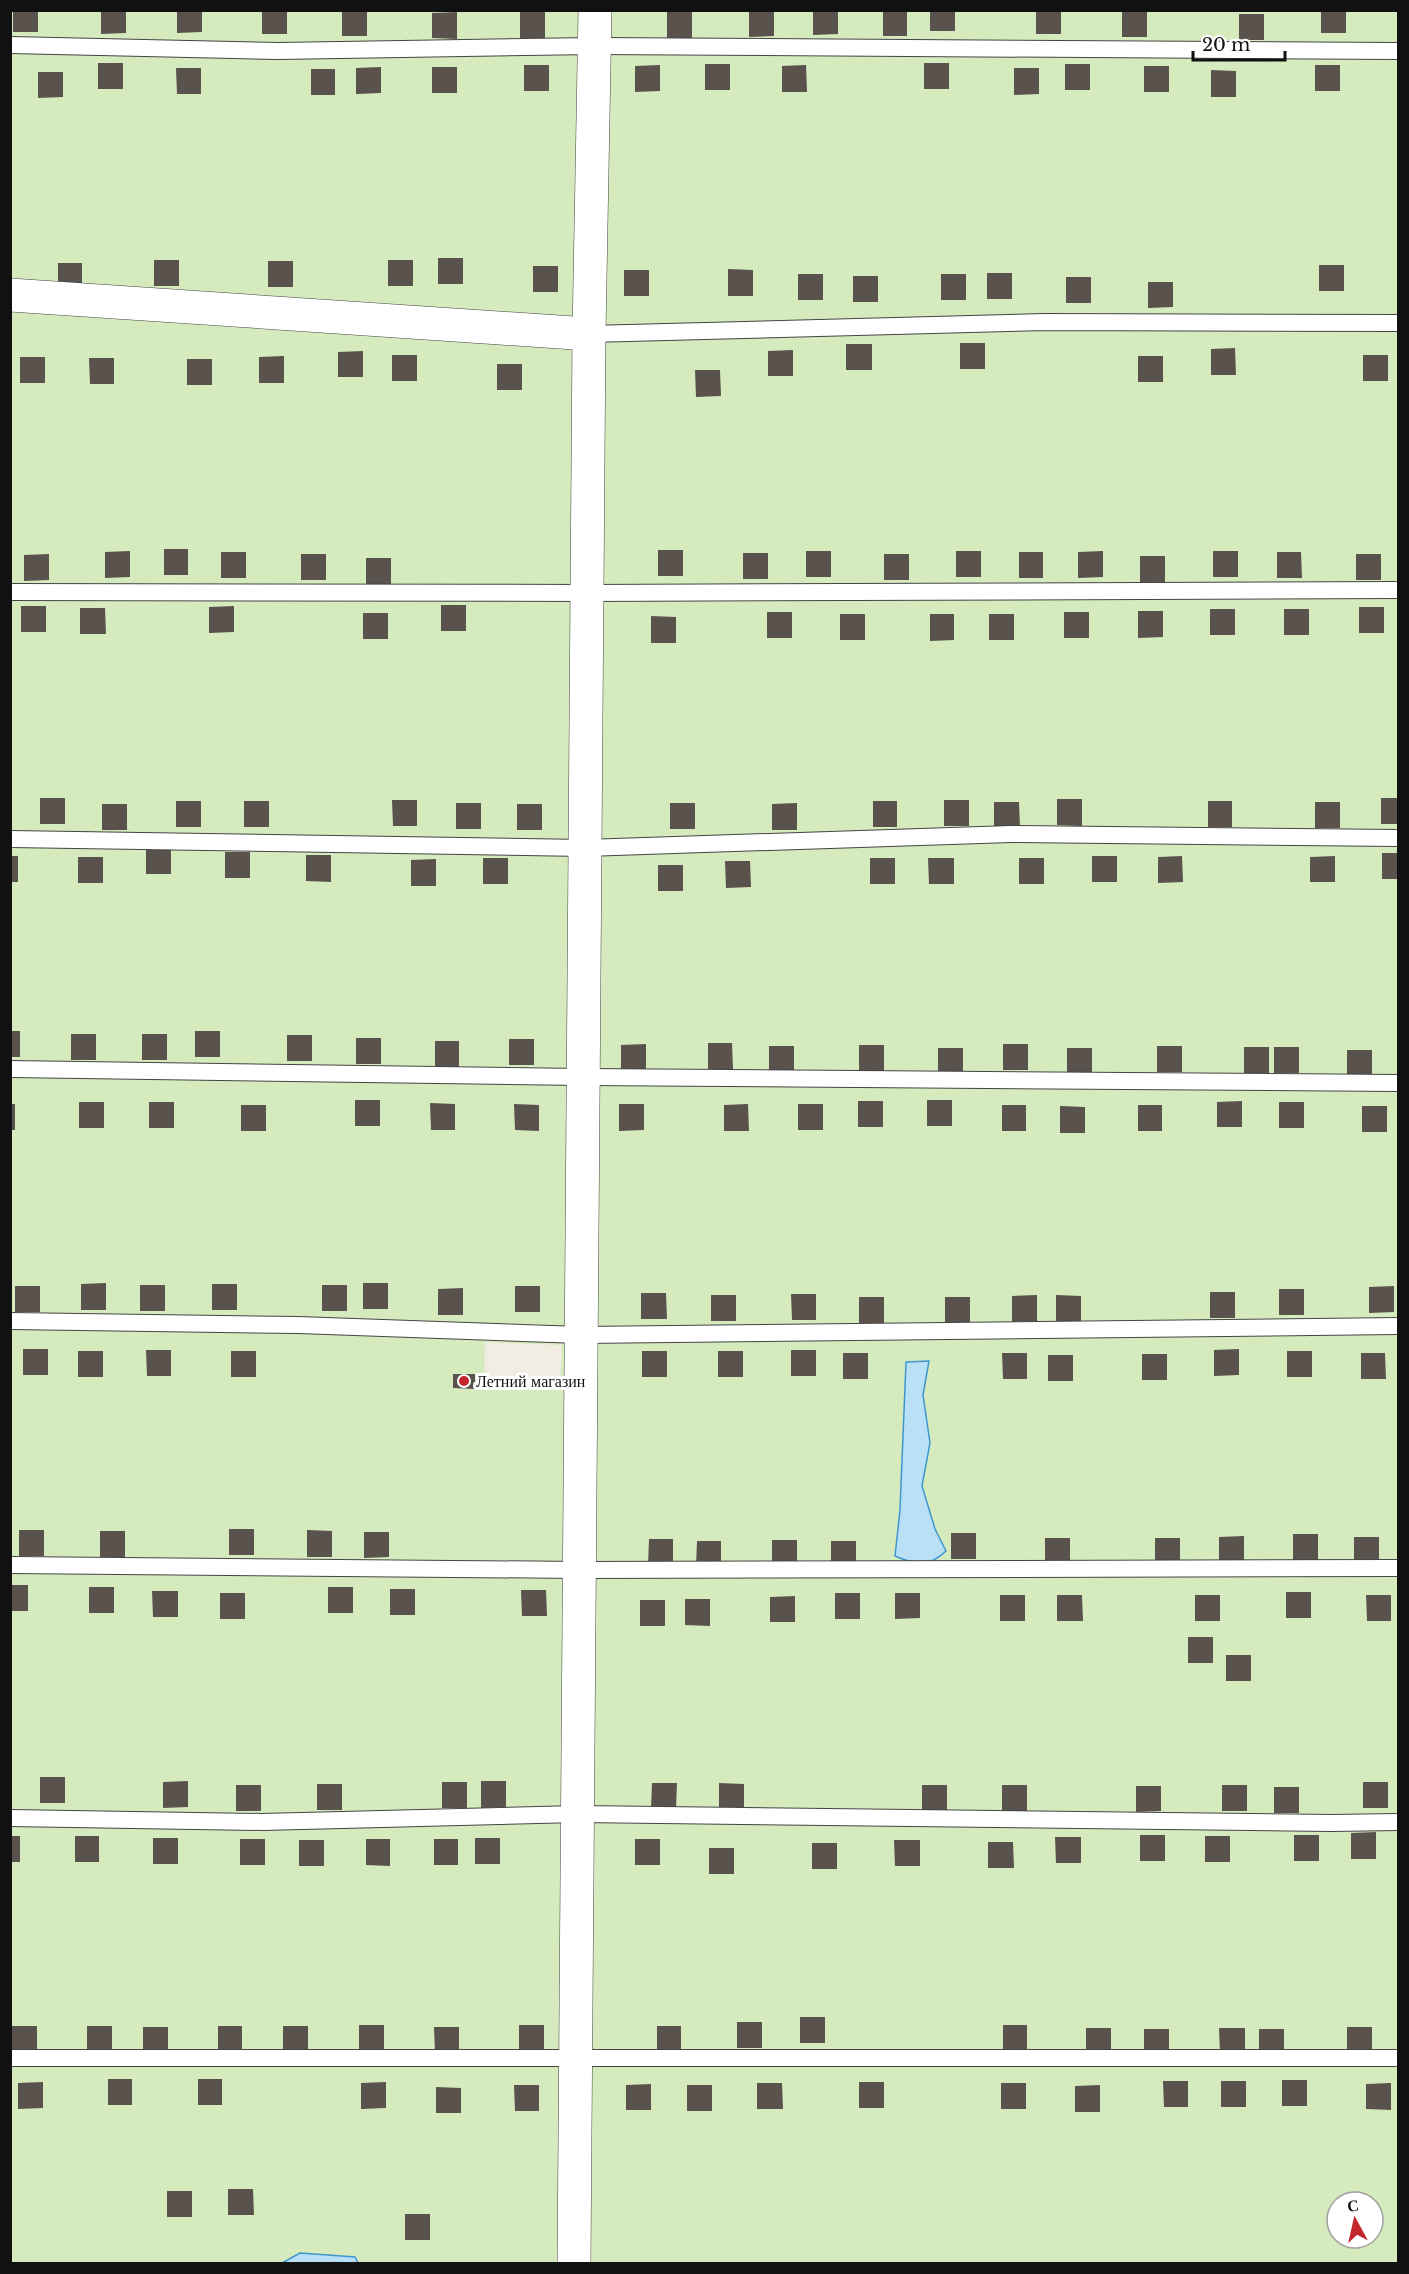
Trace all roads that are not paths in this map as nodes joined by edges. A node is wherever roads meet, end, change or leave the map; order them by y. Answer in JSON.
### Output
{"nodes":[{"id":1,"x":595,"y":10,"type":"edge"},
{"id":2,"x":10,"y":45,"type":"edge"},
{"id":3,"x":594,"y":46,"type":"junction"},
{"id":4,"x":1398,"y":51,"type":"edge"},
{"id":5,"x":10,"y":295,"type":"edge"},
{"id":6,"x":1398,"y":323,"type":"edge"},
{"id":7,"x":589,"y":334,"type":"junction"},
{"id":8,"x":1398,"y":590,"type":"edge"},
{"id":9,"x":10,"y":592,"type":"edge"},
{"id":10,"x":587,"y":593,"type":"junction"},
{"id":11,"x":10,"y":838,"type":"edge"},
{"id":12,"x":1398,"y":838,"type":"edge"},
{"id":13,"x":585,"y":848,"type":"junction"},
{"id":14,"x":10,"y":1069,"type":"edge"},
{"id":15,"x":583,"y":1077,"type":"junction"},
{"id":16,"x":1398,"y":1083,"type":"edge"},
{"id":17,"x":10,"y":1321,"type":"edge"},
{"id":18,"x":1398,"y":1326,"type":"edge"},
{"id":19,"x":581,"y":1335,"type":"junction"},
{"id":20,"x":10,"y":1565,"type":"edge"},
{"id":21,"x":1398,"y":1568,"type":"edge"},
{"id":22,"x":580,"y":1570,"type":"junction"},
{"id":23,"x":578,"y":1814,"type":"junction"},
{"id":24,"x":10,"y":1818,"type":"edge"},
{"id":25,"x":1398,"y":1822,"type":"edge"},
{"id":26,"x":10,"y":2058,"type":"edge"},
{"id":27,"x":1398,"y":2058,"type":"edge"},
{"id":28,"x":576,"y":2059,"type":"junction"},
{"id":29,"x":574,"y":2264,"type":"edge"}],
"edges":[{"from":1,"to":3,"type":"street"},
{"from":2,"to":3,"type":"lane"},
{"from":3,"to":4,"type":"lane"},
{"from":3,"to":7,"type":"street"},
{"from":5,"to":7,"type":"street"},
{"from":6,"to":7,"type":"lane"},
{"from":7,"to":10,"type":"street"},
{"from":8,"to":10,"type":"lane"},
{"from":9,"to":10,"type":"lane"},
{"from":10,"to":13,"type":"street"},
{"from":11,"to":13,"type":"lane"},
{"from":12,"to":13,"type":"lane"},
{"from":13,"to":15,"type":"street"},
{"from":14,"to":15,"type":"lane"},
{"from":15,"to":16,"type":"lane"},
{"from":15,"to":19,"type":"street"},
{"from":17,"to":19,"type":"lane"},
{"from":18,"to":19,"type":"lane"},
{"from":19,"to":22,"type":"street"},
{"from":20,"to":22,"type":"lane"},
{"from":21,"to":22,"type":"lane"},
{"from":22,"to":23,"type":"street"},
{"from":23,"to":24,"type":"lane"},
{"from":23,"to":25,"type":"lane"},
{"from":23,"to":28,"type":"street"},
{"from":26,"to":28,"type":"lane"},
{"from":27,"to":28,"type":"lane"},
{"from":28,"to":29,"type":"street"}]}
